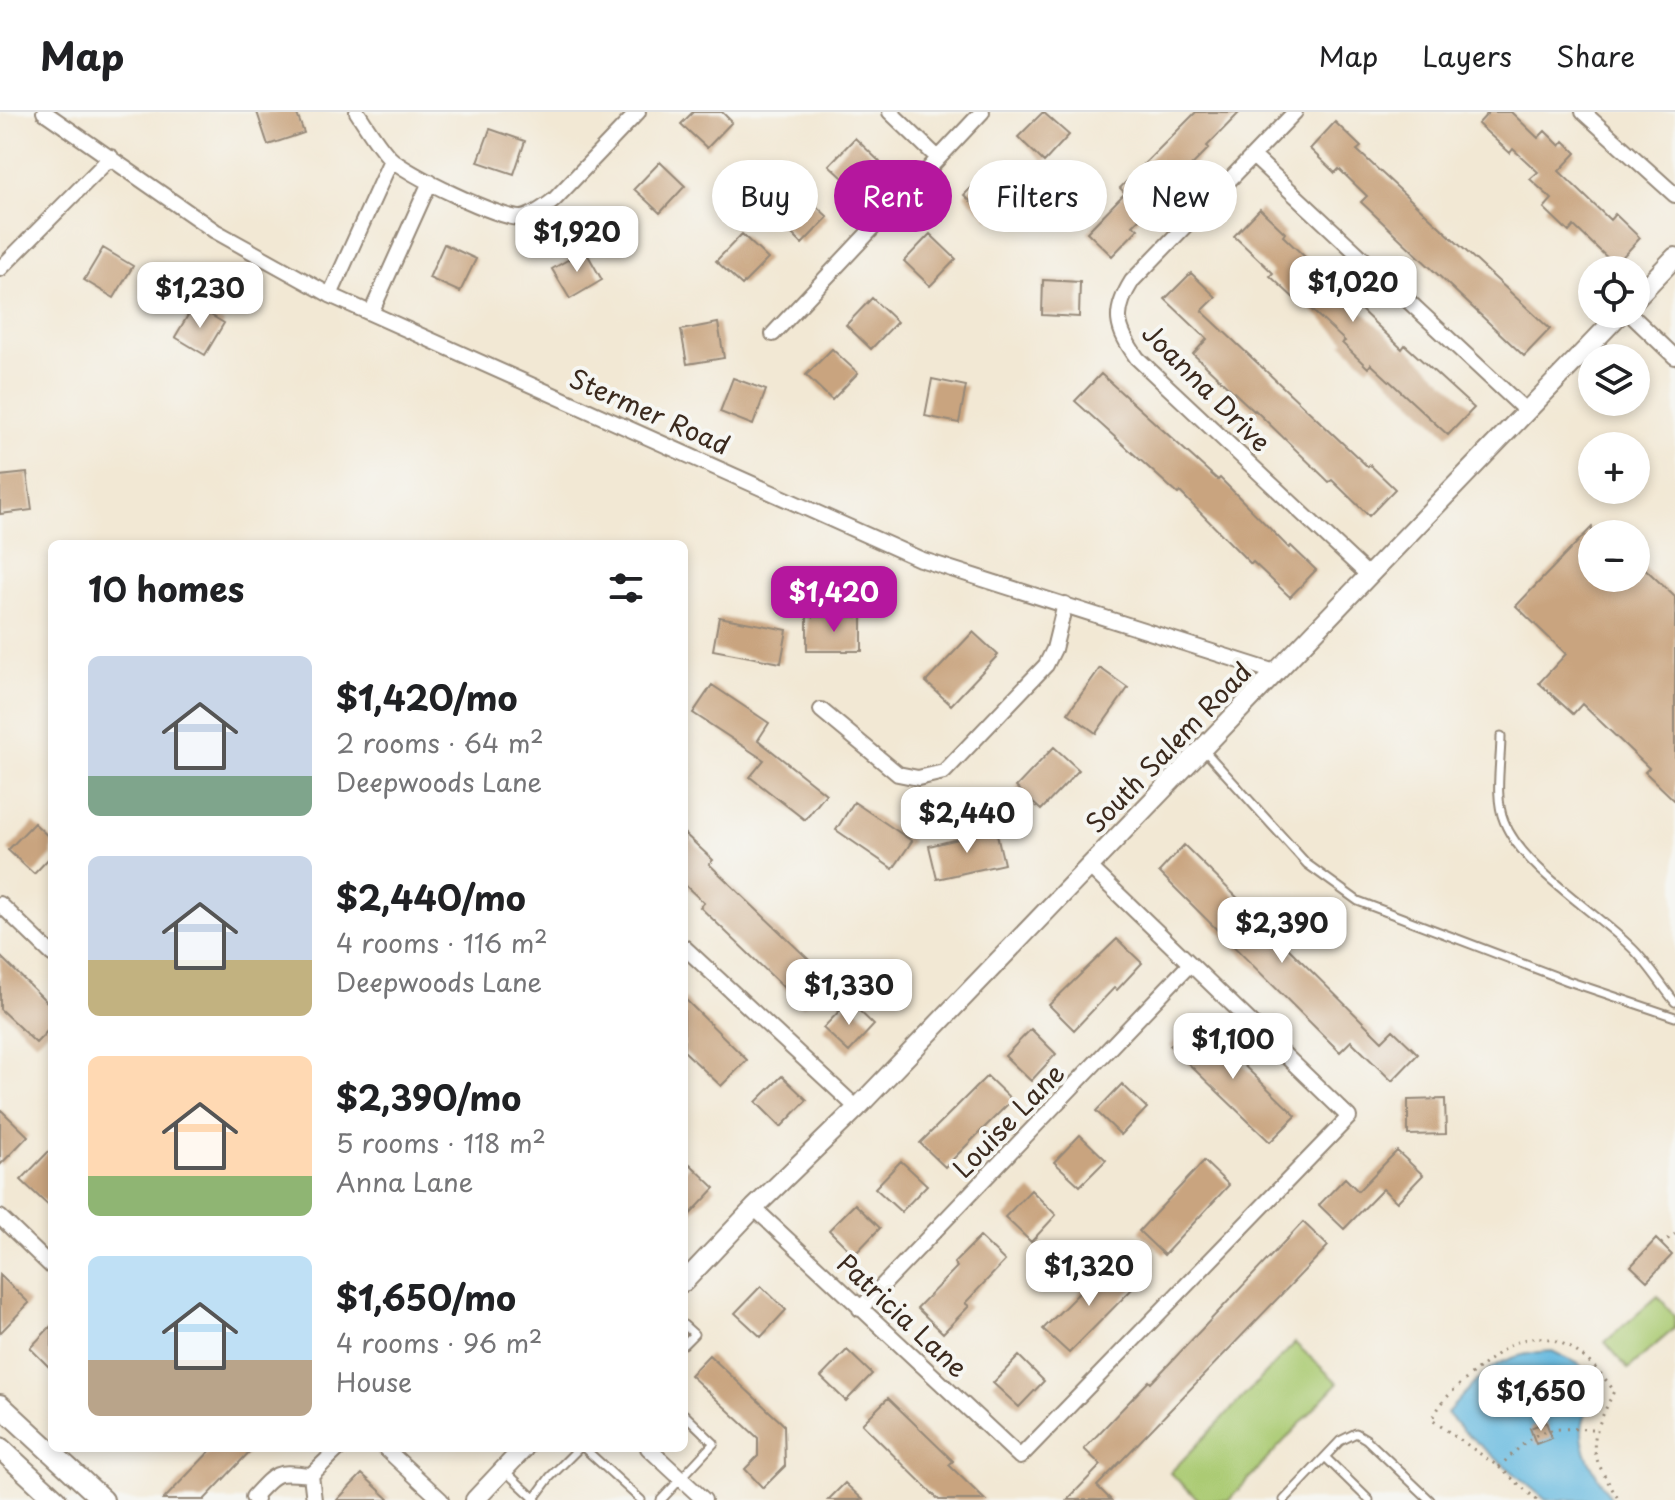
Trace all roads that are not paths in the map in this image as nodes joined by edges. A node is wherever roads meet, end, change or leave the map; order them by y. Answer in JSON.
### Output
{"nodes":[{"id":1,"x":44,"y":112,"type":"edge"},
{"id":2,"x":357,"y":112,"type":"edge"},
{"id":3,"x":638,"y":112,"type":"edge"},
{"id":4,"x":890,"y":112,"type":"edge"},
{"id":5,"x":982,"y":112,"type":"edge"},
{"id":6,"x":1295,"y":112,"type":"edge"},
{"id":7,"x":1583,"y":112,"type":"edge"},
{"id":8,"x":1253,"y":156,"type":"junction"},
{"id":9,"x":111,"y":157,"type":"junction"},
{"id":10,"x":938,"y":158,"type":"junction"},
{"id":11,"x":391,"y":160,"type":"junction"},
{"id":12,"x":430,"y":182,"type":"junction"},
{"id":13,"x":1675,"y":195,"type":"edge"},
{"id":14,"x":1675,"y":257,"type":"edge"},
{"id":15,"x":0,"y":269,"type":"edge"},
{"id":16,"x":1650,"y":283,"type":"edge"},
{"id":17,"x":330,"y":295,"type":"junction"},
{"id":18,"x":371,"y":313,"type":"junction"},
{"id":19,"x":1606,"y":328,"type":"edge"},
{"id":20,"x":1645,"y":328,"type":"edge"},
{"id":21,"x":773,"y":334,"type":"dead end"},
{"id":22,"x":1675,"y":357,"type":"edge"},
{"id":23,"x":1525,"y":410,"type":"junction"},
{"id":24,"x":1368,"y":575,"type":"junction"},
{"id":25,"x":1065,"y":604,"type":"junction"},
{"id":26,"x":1275,"y":672,"type":"junction"},
{"id":27,"x":821,"y":710,"type":"dead end"},
{"id":28,"x":1501,"y":736,"type":"dead end"},
{"id":29,"x":1203,"y":748,"type":"junction"},
{"id":30,"x":1090,"y":867,"type":"junction"},
{"id":31,"x":0,"y":904,"type":"edge"},
{"id":32,"x":48,"y":950,"type":"edge"},
{"id":33,"x":688,"y":951,"type":"edge"},
{"id":34,"x":1190,"y":964,"type":"junction"},
{"id":35,"x":1675,"y":1002,"type":"edge"},
{"id":36,"x":1675,"y":1017,"type":"edge"},
{"id":37,"x":857,"y":1108,"type":"junction"},
{"id":38,"x":754,"y":1208,"type":"junction"},
{"id":39,"x":0,"y":1217,"type":"edge"},
{"id":40,"x":48,"y":1263,"type":"edge"},
{"id":41,"x":688,"y":1275,"type":"edge"},
{"id":42,"x":860,"y":1309,"type":"junction"},
{"id":43,"x":0,"y":1405,"type":"edge"},
{"id":44,"x":688,"y":1418,"type":"edge"},
{"id":45,"x":48,"y":1449,"type":"edge"},
{"id":46,"x":51,"y":1452,"type":"edge"},
{"id":47,"x":335,"y":1452,"type":"edge"},
{"id":48,"x":389,"y":1452,"type":"edge"},
{"id":49,"x":520,"y":1452,"type":"edge"},
{"id":50,"x":578,"y":1452,"type":"edge"},
{"id":51,"x":587,"y":1452,"type":"edge"},
{"id":52,"x":652,"y":1452,"type":"edge"},
{"id":53,"x":3,"y":1456,"type":"edge"},
{"id":54,"x":1325,"y":1457,"type":"junction"},
{"id":55,"x":504,"y":1469,"type":"junction"},
{"id":56,"x":311,"y":1475,"type":"junction"},
{"id":57,"x":681,"y":1479,"type":"junction"},
{"id":58,"x":534,"y":1499,"type":"edge"},
{"id":59,"x":56,"y":1500,"type":"edge"},
{"id":60,"x":103,"y":1500,"type":"edge"},
{"id":61,"x":256,"y":1500,"type":"edge"},
{"id":62,"x":314,"y":1500,"type":"edge"},
{"id":63,"x":441,"y":1500,"type":"edge"},
{"id":64,"x":475,"y":1500,"type":"edge"},
{"id":65,"x":641,"y":1500,"type":"edge"},
{"id":66,"x":661,"y":1500,"type":"edge"},
{"id":67,"x":704,"y":1500,"type":"edge"},
{"id":68,"x":1284,"y":1500,"type":"edge"},
{"id":69,"x":1369,"y":1500,"type":"edge"},
{"id":70,"x":1430,"y":1500,"type":"edge"}],
"edges":[{"from":1,"to":9,"type":"street","name":"Stermer Road"},
{"from":2,"to":11,"type":"street"},
{"from":3,"to":12,"type":"street"},
{"from":4,"to":10,"type":"street"},
{"from":5,"to":10,"type":"street"},
{"from":6,"to":8,"type":"street","name":"Joanna Drive"},
{"from":7,"to":13,"type":"street"},
{"from":8,"to":23,"type":"street"},
{"from":8,"to":24,"type":"street","name":"Joanna Drive"},
{"from":9,"to":15,"type":"street"},
{"from":9,"to":17,"type":"street","name":"Stermer Road"},
{"from":10,"to":21,"type":"street"},
{"from":11,"to":12,"type":"street"},
{"from":11,"to":17,"type":"street"},
{"from":12,"to":18,"type":"street"},
{"from":14,"to":16,"type":"main road"},
{"from":17,"to":18,"type":"street","name":"Stermer Road"},
{"from":18,"to":25,"type":"street","name":"Stermer Road"},
{"from":19,"to":23,"type":"main road","name":"South Salem Road"},
{"from":20,"to":22,"type":"street"},
{"from":23,"to":24,"type":"main road","name":"South Salem Road"},
{"from":24,"to":26,"type":"main road","name":"South Salem Road"},
{"from":25,"to":26,"type":"street","name":"Stermer Road"},
{"from":25,"to":27,"type":"street"},
{"from":26,"to":29,"type":"main road","name":"South Salem Road"},
{"from":28,"to":35,"type":"lane"},
{"from":29,"to":30,"type":"main road","name":"South Salem Road"},
{"from":29,"to":36,"type":"lane"},
{"from":30,"to":34,"type":"street"},
{"from":30,"to":37,"type":"main road","name":"South Salem Road"},
{"from":31,"to":32,"type":"street"},
{"from":33,"to":37,"type":"street"},
{"from":34,"to":42,"type":"street","name":"Louise Lane"},
{"from":34,"to":42,"type":"street","name":"Patricia Lane"},
{"from":37,"to":38,"type":"main road","name":"South Salem Road"},
{"from":38,"to":41,"type":"main road","name":"South Salem Road"},
{"from":38,"to":42,"type":"street","name":"Patricia Lane"},
{"from":39,"to":40,"type":"street"},
{"from":43,"to":45,"type":"main road"},
{"from":44,"to":57,"type":"lane"},
{"from":46,"to":60,"type":"main road"},
{"from":47,"to":56,"type":"street"},
{"from":48,"to":63,"type":"street"},
{"from":49,"to":55,"type":"main road"},
{"from":50,"to":58,"type":"lane"},
{"from":51,"to":65,"type":"lane"},
{"from":52,"to":57,"type":"street"},
{"from":53,"to":59,"type":"main road"},
{"from":54,"to":68,"type":"lane"},
{"from":54,"to":69,"type":"lane"},
{"from":54,"to":70,"type":"lane"},
{"from":55,"to":58,"type":"lane"},
{"from":55,"to":64,"type":"main road"},
{"from":56,"to":61,"type":"street"},
{"from":56,"to":62,"type":"street"},
{"from":57,"to":66,"type":"lane"},
{"from":57,"to":67,"type":"street"}]}
